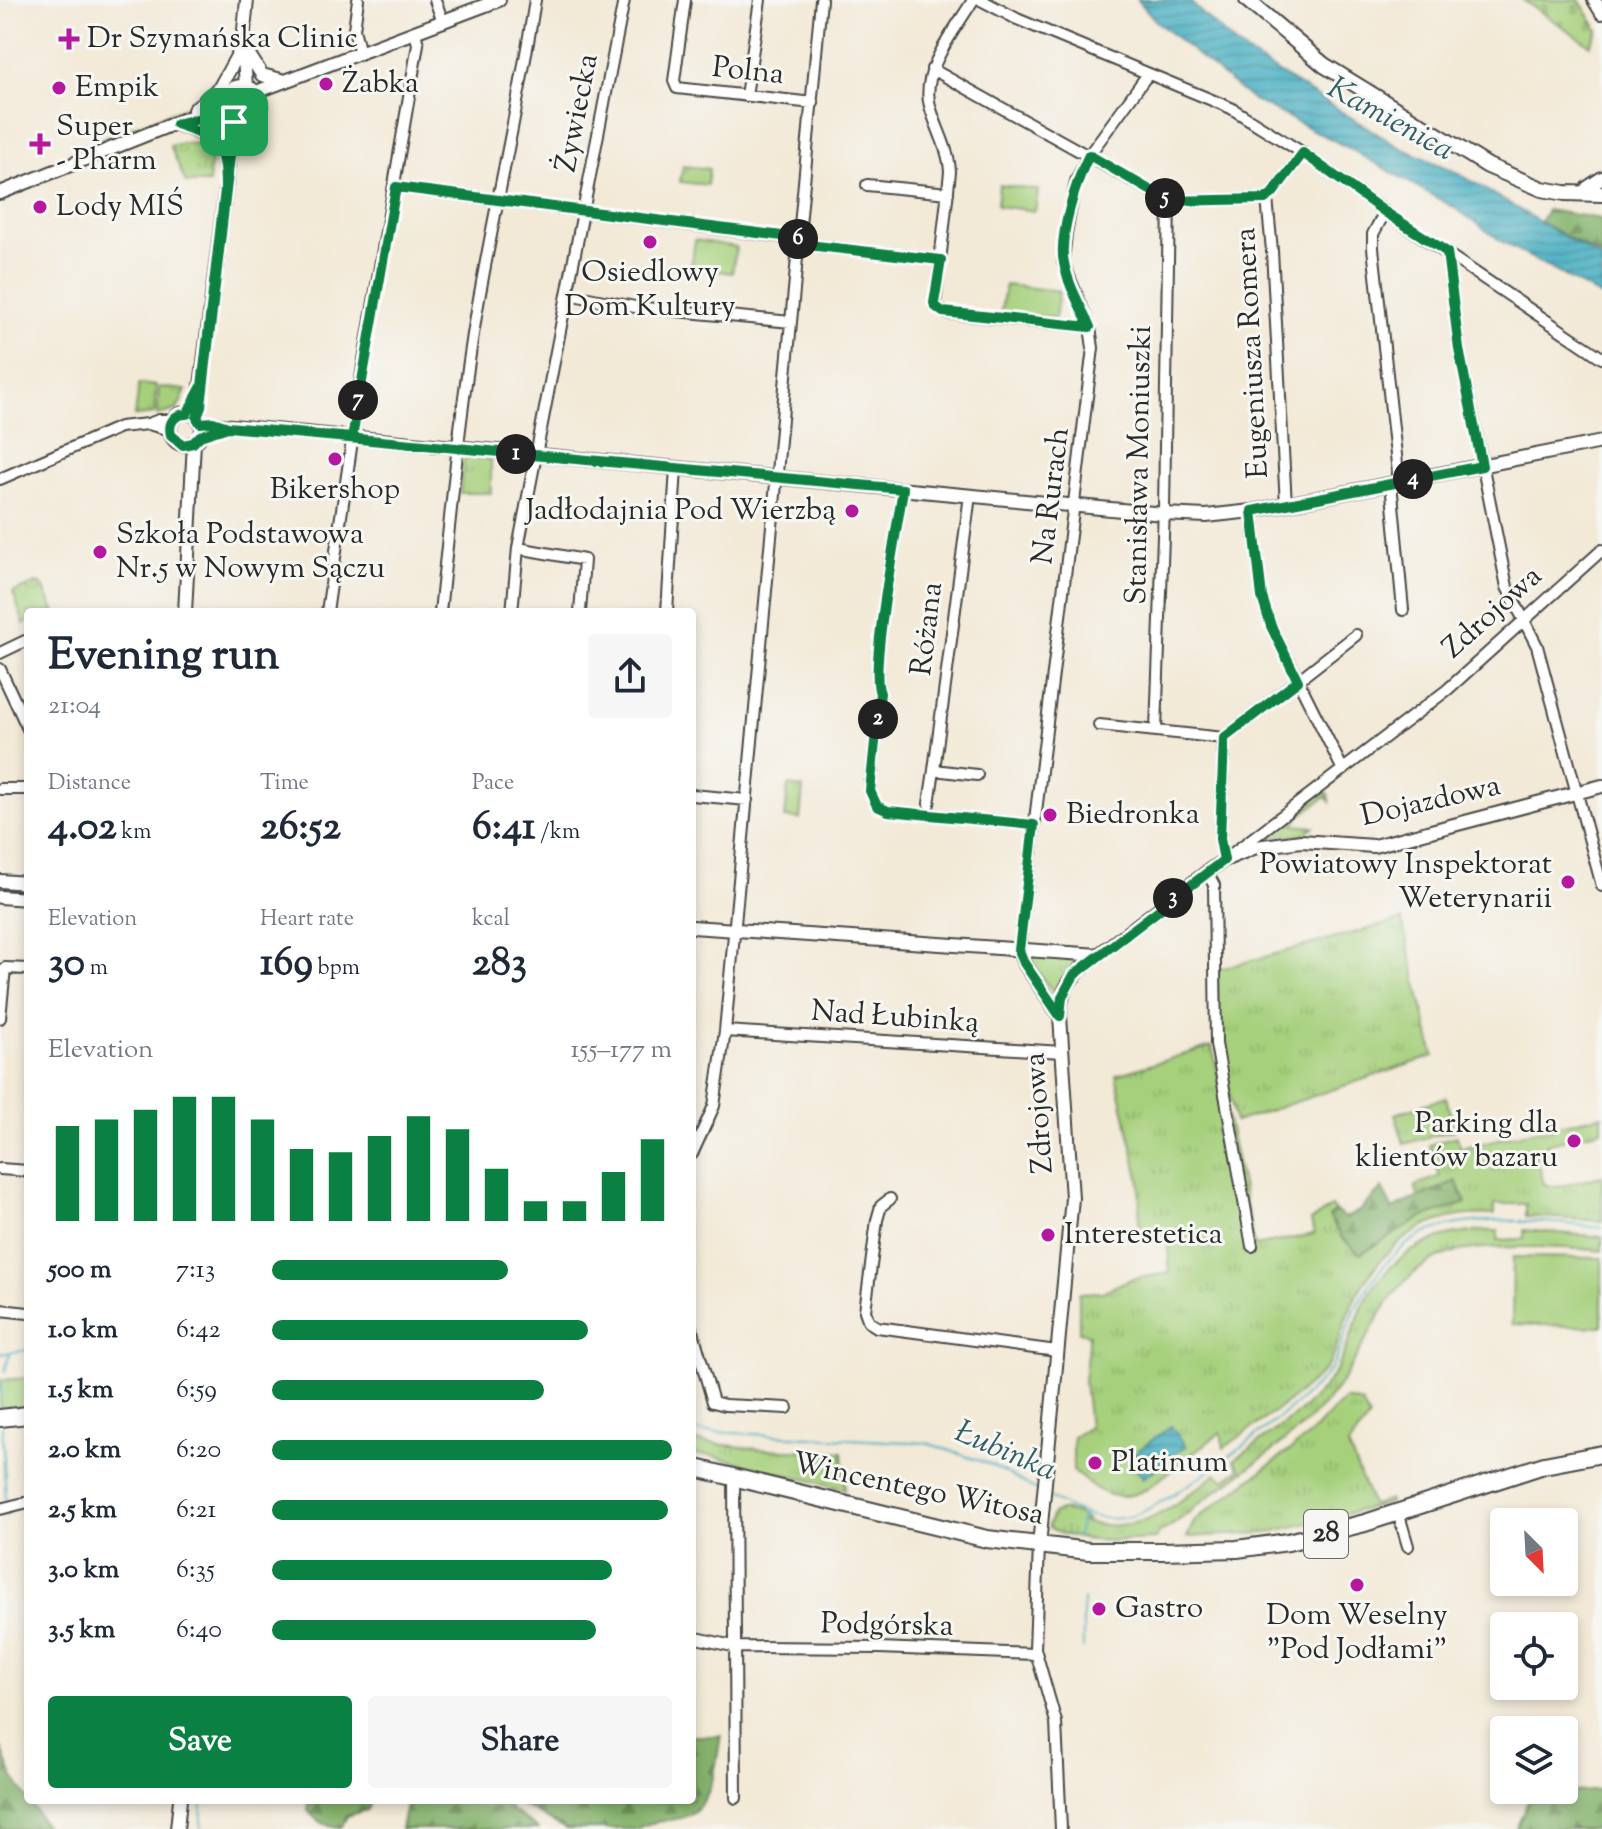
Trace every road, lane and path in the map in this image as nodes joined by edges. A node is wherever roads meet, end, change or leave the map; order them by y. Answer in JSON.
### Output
{"nodes":[{"id":1,"x":247,"y":0,"type":"edge"},
{"id":2,"x":358,"y":0,"type":"edge"},
{"id":3,"x":435,"y":0,"type":"edge"},
{"id":4,"x":499,"y":0,"type":"edge"},
{"id":5,"x":535,"y":0,"type":"edge"},
{"id":6,"x":624,"y":0,"type":"edge"},
{"id":7,"x":685,"y":0,"type":"edge"},
{"id":8,"x":760,"y":0,"type":"edge"},
{"id":9,"x":821,"y":0,"type":"edge"},
{"id":10,"x":973,"y":0,"type":"edge"},
{"id":11,"x":981,"y":0,"type":"edge"},
{"id":12,"x":1247,"y":0,"type":"edge"},
{"id":13,"x":1594,"y":0,"type":"edge"},
{"id":14,"x":1602,"y":13,"type":"edge"},
{"id":15,"x":443,"y":22,"type":"junction"},
{"id":16,"x":415,"y":33,"type":"junction"},
{"id":17,"x":243,"y":41,"type":"junction"},
{"id":18,"x":360,"y":54,"type":"junction"},
{"id":19,"x":237,"y":56,"type":"junction"},
{"id":20,"x":932,"y":69,"type":"junction"},
{"id":21,"x":1148,"y":74,"type":"junction"},
{"id":22,"x":292,"y":81,"type":"junction"},
{"id":23,"x":250,"y":93,"type":"junction"},
{"id":24,"x":746,"y":96,"type":"junction"},
{"id":25,"x":813,"y":103,"type":"junction"},
{"id":26,"x":231,"y":116,"type":"junction"},
{"id":27,"x":176,"y":124,"type":"junction"},
{"id":28,"x":1303,"y":153,"type":"junction"},
{"id":29,"x":1089,"y":155,"type":"junction"},
{"id":30,"x":1602,"y":178,"type":"edge"},
{"id":31,"x":867,"y":185,"type":"dead end"},
{"id":32,"x":396,"y":187,"type":"junction"},
{"id":33,"x":225,"y":190,"type":"junction"},
{"id":34,"x":1598,"y":192,"type":"edge"},
{"id":35,"x":0,"y":193,"type":"edge"},
{"id":36,"x":948,"y":193,"type":"junction"},
{"id":37,"x":1267,"y":198,"type":"junction"},
{"id":38,"x":497,"y":199,"type":"junction"},
{"id":39,"x":1169,"y":201,"type":"junction"},
{"id":40,"x":584,"y":211,"type":"junction"},
{"id":41,"x":1385,"y":212,"type":"junction"},
{"id":42,"x":799,"y":242,"type":"junction"},
{"id":43,"x":1447,"y":252,"type":"junction"},
{"id":44,"x":941,"y":260,"type":"junction"},
{"id":45,"x":568,"y":294,"type":"junction"},
{"id":46,"x":791,"y":322,"type":"junction"},
{"id":47,"x":1090,"y":327,"type":"junction"},
{"id":48,"x":1602,"y":358,"type":"edge"},
{"id":49,"x":171,"y":425,"type":"junction"},
{"id":50,"x":193,"y":430,"type":"junction"},
{"id":51,"x":352,"y":438,"type":"junction"},
{"id":52,"x":1602,"y":442,"type":"edge"},
{"id":53,"x":457,"y":449,"type":"junction"},
{"id":54,"x":535,"y":455,"type":"junction"},
{"id":55,"x":1482,"y":466,"type":"junction"},
{"id":56,"x":676,"y":468,"type":"junction"},
{"id":57,"x":777,"y":477,"type":"junction"},
{"id":58,"x":0,"y":479,"type":"edge"},
{"id":59,"x":1395,"y":482,"type":"junction"},
{"id":60,"x":903,"y":489,"type":"junction"},
{"id":61,"x":970,"y":495,"type":"junction"},
{"id":62,"x":1075,"y":505,"type":"junction"},
{"id":63,"x":1286,"y":505,"type":"junction"},
{"id":64,"x":1252,"y":511,"type":"junction"},
{"id":65,"x":1164,"y":514,"type":"junction"},
{"id":66,"x":518,"y":548,"type":"junction"},
{"id":67,"x":1602,"y":550,"type":"edge"},
{"id":68,"x":185,"y":608,"type":"edge"},
{"id":69,"x":328,"y":608,"type":"edge"},
{"id":70,"x":440,"y":608,"type":"edge"},
{"id":71,"x":512,"y":608,"type":"edge"},
{"id":72,"x":580,"y":608,"type":"edge"},
{"id":73,"x":667,"y":608,"type":"edge"},
{"id":74,"x":1403,"y":610,"type":"dead end"},
{"id":75,"x":1523,"y":622,"type":"junction"},
{"id":76,"x":1356,"y":635,"type":"dead end"},
{"id":77,"x":24,"y":641,"type":"edge"},
{"id":78,"x":0,"y":653,"type":"edge"},
{"id":79,"x":0,"y":669,"type":"edge"},
{"id":80,"x":1298,"y":681,"type":"junction"},
{"id":81,"x":24,"y":720,"type":"edge"},
{"id":82,"x":1099,"y":725,"type":"dead end"},
{"id":83,"x":1156,"y":730,"type":"junction"},
{"id":84,"x":1224,"y":738,"type":"junction"},
{"id":85,"x":934,"y":770,"type":"junction"},
{"id":86,"x":1343,"y":770,"type":"junction"},
{"id":87,"x":977,"y":775,"type":"dead end"},
{"id":88,"x":1602,"y":786,"type":"edge"},
{"id":89,"x":0,"y":789,"type":"edge"},
{"id":90,"x":24,"y":789,"type":"edge"},
{"id":91,"x":1576,"y":793,"type":"junction"},
{"id":92,"x":696,"y":795,"type":"edge"},
{"id":93,"x":747,"y":800,"type":"junction"},
{"id":94,"x":929,"y":804,"type":"dead end"},
{"id":95,"x":1034,"y":825,"type":"junction"},
{"id":96,"x":1224,"y":860,"type":"junction"},
{"id":97,"x":1207,"y":872,"type":"junction"},
{"id":98,"x":0,"y":881,"type":"edge"},
{"id":99,"x":24,"y":883,"type":"edge"},
{"id":100,"x":1602,"y":886,"type":"edge"},
{"id":101,"x":0,"y":897,"type":"edge"},
{"id":102,"x":24,"y":899,"type":"edge"},
{"id":103,"x":696,"y":927,"type":"edge"},
{"id":104,"x":735,"y":929,"type":"junction"},
{"id":105,"x":1019,"y":950,"type":"junction"},
{"id":106,"x":1099,"y":955,"type":"junction"},
{"id":107,"x":24,"y":969,"type":"edge"},
{"id":108,"x":1060,"y":1016,"type":"junction"},
{"id":109,"x":0,"y":1018,"type":"edge"},
{"id":110,"x":725,"y":1031,"type":"junction"},
{"id":111,"x":1062,"y":1052,"type":"junction"},
{"id":112,"x":696,"y":1145,"type":"edge"},
{"id":113,"x":0,"y":1169,"type":"edge"},
{"id":114,"x":24,"y":1171,"type":"edge"},
{"id":115,"x":890,"y":1199,"type":"dead end"},
{"id":116,"x":1252,"y":1246,"type":"dead end"},
{"id":117,"x":0,"y":1310,"type":"edge"},
{"id":118,"x":24,"y":1313,"type":"edge"},
{"id":119,"x":696,"y":1343,"type":"edge"},
{"id":120,"x":1057,"y":1351,"type":"junction"},
{"id":121,"x":787,"y":1408,"type":"dead end"},
{"id":122,"x":24,"y":1415,"type":"edge"},
{"id":123,"x":0,"y":1418,"type":"edge"},
{"id":124,"x":1602,"y":1454,"type":"edge"},
{"id":125,"x":696,"y":1468,"type":"edge"},
{"id":126,"x":734,"y":1477,"type":"junction"},
{"id":127,"x":24,"y":1503,"type":"edge"},
{"id":128,"x":0,"y":1509,"type":"edge"},
{"id":129,"x":1398,"y":1512,"type":"junction"},
{"id":130,"x":1039,"y":1546,"type":"junction"},
{"id":131,"x":1408,"y":1546,"type":"dead end"},
{"id":132,"x":696,"y":1638,"type":"edge"},
{"id":133,"x":737,"y":1647,"type":"junction"},
{"id":134,"x":1036,"y":1654,"type":"junction"},
{"id":135,"x":736,"y":1798,"type":"dead end"},
{"id":136,"x":180,"y":1804,"type":"edge"},
{"id":137,"x":177,"y":1829,"type":"edge"},
{"id":138,"x":1061,"y":1829,"type":"edge"}],
"edges":[{"from":1,"to":17,"type":"street"},
{"from":2,"to":18,"type":"street"},
{"from":3,"to":15,"type":"street"},
{"from":4,"to":15,"type":"street"},
{"from":5,"to":38,"type":"street"},
{"from":6,"to":40,"type":"street","name":"Żywiecka"},
{"from":7,"to":24,"type":"street","name":"Polna"},
{"from":8,"to":24,"type":"street"},
{"from":9,"to":25,"type":"street"},
{"from":10,"to":20,"type":"street"},
{"from":11,"to":21,"type":"street"},
{"from":12,"to":34,"type":"main road"},
{"from":13,"to":14,"type":"street"},
{"from":15,"to":16,"type":"street"},
{"from":16,"to":18,"type":"street"},
{"from":16,"to":32,"type":"street"},
{"from":17,"to":19,"type":"street"},
{"from":17,"to":22,"type":"street"},
{"from":17,"to":23,"type":"street"},
{"from":18,"to":22,"type":"street"},
{"from":19,"to":23,"type":"street"},
{"from":19,"to":27,"type":"street"},
{"from":20,"to":29,"type":"street"},
{"from":20,"to":36,"type":"street"},
{"from":21,"to":28,"type":"street"},
{"from":21,"to":29,"type":"street","name":"Na Rurach"},
{"from":22,"to":23,"type":"street"},
{"from":23,"to":26,"type":"street"},
{"from":23,"to":26,"type":"street"},
{"from":24,"to":25,"type":"street","name":"Polna"},
{"from":25,"to":42,"type":"street"},
{"from":26,"to":27,"type":"street"},
{"from":26,"to":33,"type":"street"},
{"from":27,"to":33,"type":"street"},
{"from":27,"to":35,"type":"street"},
{"from":28,"to":37,"type":"street"},
{"from":28,"to":41,"type":"street"},
{"from":29,"to":39,"type":"street"},
{"from":29,"to":47,"type":"street","name":"Na Rurach"},
{"from":30,"to":34,"type":"street"},
{"from":31,"to":36,"type":"street"},
{"from":32,"to":38,"type":"street"},
{"from":32,"to":51,"type":"street"},
{"from":33,"to":50,"type":"street"},
{"from":36,"to":44,"type":"street"},
{"from":37,"to":39,"type":"street"},
{"from":37,"to":63,"type":"street","name":"Eugeniusza Romera"},
{"from":38,"to":40,"type":"street"},
{"from":38,"to":53,"type":"street"},
{"from":39,"to":65,"type":"street","name":"Stanisława Moniuszki"},
{"from":40,"to":42,"type":"street"},
{"from":40,"to":45,"type":"street","name":"Żywiecka"},
{"from":41,"to":43,"type":"street"},
{"from":41,"to":59,"type":"street"},
{"from":42,"to":44,"type":"street"},
{"from":42,"to":46,"type":"street"},
{"from":43,"to":48,"type":"street"},
{"from":43,"to":55,"type":"street"},
{"from":44,"to":47,"type":"street"},
{"from":45,"to":46,"type":"street"},
{"from":45,"to":54,"type":"street","name":"Żywiecka"},
{"from":46,"to":57,"type":"street"},
{"from":47,"to":62,"type":"street","name":"Na Rurach"},
{"from":49,"to":50,"type":"street"},
{"from":49,"to":50,"type":"street"},
{"from":49,"to":58,"type":"street"},
{"from":50,"to":51,"type":"street"},
{"from":50,"to":68,"type":"street"},
{"from":51,"to":53,"type":"street"},
{"from":51,"to":69,"type":"street"},
{"from":52,"to":55,"type":"street"},
{"from":53,"to":54,"type":"street"},
{"from":53,"to":70,"type":"street"},
{"from":54,"to":56,"type":"street"},
{"from":54,"to":66,"type":"street","name":"Żywiecka"},
{"from":55,"to":59,"type":"street"},
{"from":55,"to":75,"type":"street"},
{"from":56,"to":57,"type":"street"},
{"from":56,"to":73,"type":"street"},
{"from":57,"to":60,"type":"street"},
{"from":57,"to":93,"type":"street"},
{"from":59,"to":63,"type":"street"},
{"from":59,"to":74,"type":"street"},
{"from":60,"to":61,"type":"street"},
{"from":60,"to":95,"type":"street"},
{"from":61,"to":62,"type":"street"},
{"from":61,"to":85,"type":"street","name":"Różana"},
{"from":62,"to":65,"type":"street"},
{"from":62,"to":95,"type":"street","name":"Na Rurach"},
{"from":63,"to":64,"type":"street"},
{"from":64,"to":65,"type":"street"},
{"from":64,"to":80,"type":"street"},
{"from":65,"to":83,"type":"street","name":"Stanisława Moniuszki"},
{"from":66,"to":71,"type":"street","name":"Żywiecka"},
{"from":66,"to":72,"type":"street"},
{"from":67,"to":75,"type":"street","name":"Zdrojowa"},
{"from":75,"to":86,"type":"street","name":"Zdrojowa"},
{"from":75,"to":91,"type":"street"},
{"from":76,"to":80,"type":"street"},
{"from":77,"to":78,"type":"street"},
{"from":79,"to":81,"type":"street"},
{"from":80,"to":84,"type":"street"},
{"from":80,"to":86,"type":"street"},
{"from":82,"to":83,"type":"street"},
{"from":83,"to":84,"type":"street"},
{"from":84,"to":96,"type":"street"},
{"from":85,"to":87,"type":"street"},
{"from":85,"to":94,"type":"street","name":"Różana"},
{"from":86,"to":96,"type":"street","name":"Zdrojowa"},
{"from":88,"to":91,"type":"street","name":"Dojazdowa"},
{"from":89,"to":90,"type":"street"},
{"from":91,"to":96,"type":"street","name":"Dojazdowa"},
{"from":91,"to":100,"type":"street"},
{"from":92,"to":93,"type":"street"},
{"from":93,"to":104,"type":"street"},
{"from":95,"to":105,"type":"street","name":"Na Rurach"},
{"from":96,"to":97,"type":"street","name":"Zdrojowa"},
{"from":97,"to":106,"type":"street","name":"Zdrojowa"},
{"from":97,"to":116,"type":"street"},
{"from":98,"to":99,"type":"street"},
{"from":101,"to":102,"type":"street"},
{"from":103,"to":104,"type":"street"},
{"from":104,"to":105,"type":"street"},
{"from":104,"to":110,"type":"street"},
{"from":105,"to":106,"type":"street"},
{"from":105,"to":108,"type":"street"},
{"from":106,"to":108,"type":"street","name":"Zdrojowa"},
{"from":107,"to":109,"type":"street"},
{"from":108,"to":111,"type":"street","name":"Zdrojowa"},
{"from":110,"to":111,"type":"street","name":"Nad Łubinką"},
{"from":110,"to":112,"type":"street"},
{"from":111,"to":120,"type":"street","name":"Zdrojowa"},
{"from":113,"to":114,"type":"street"},
{"from":115,"to":120,"type":"street"},
{"from":117,"to":118,"type":"street"},
{"from":119,"to":121,"type":"street"},
{"from":120,"to":130,"type":"street","name":"Zdrojowa"},
{"from":122,"to":123,"type":"main road"},
{"from":124,"to":129,"type":"main road","name":"Wincentego Witosa","number":"28"},
{"from":125,"to":126,"type":"main road","name":"Wincentego Witosa","number":"28"},
{"from":126,"to":130,"type":"main road","name":"Wincentego Witosa","number":"28"},
{"from":126,"to":133,"type":"street"},
{"from":127,"to":128,"type":"street"},
{"from":129,"to":130,"type":"main road","name":"Wincentego Witosa","number":"28"},
{"from":129,"to":131,"type":"street"},
{"from":130,"to":134,"type":"street","name":"Zdrojowa"},
{"from":132,"to":133,"type":"street","name":"Podgórska"},
{"from":133,"to":134,"type":"street","name":"Podgórska"},
{"from":133,"to":135,"type":"street"},
{"from":134,"to":138,"type":"street","name":"Zdrojowa"},
{"from":136,"to":137,"type":"street"}]}
